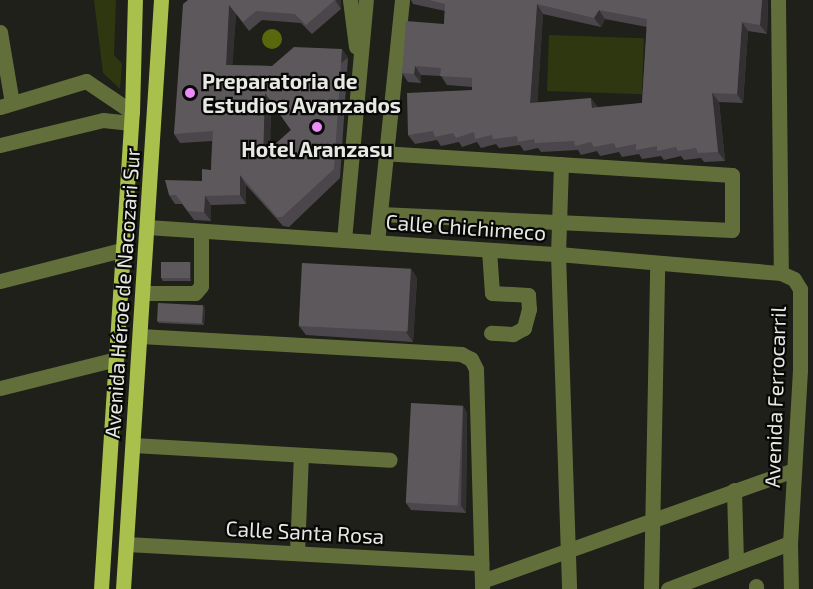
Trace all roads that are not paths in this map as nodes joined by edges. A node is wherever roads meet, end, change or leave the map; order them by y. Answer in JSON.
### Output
{"nodes":[{"id":1,"x":135,"y":0,"type":"edge"},
{"id":2,"x":161,"y":0,"type":"edge"},
{"id":3,"x":350,"y":0,"type":"edge"},
{"id":4,"x":366,"y":0,"type":"edge"},
{"id":5,"x":402,"y":0,"type":"edge"},
{"id":6,"x":778,"y":0,"type":"edge"},
{"id":7,"x":0,"y":32,"type":"edge"},
{"id":8,"x":358,"y":56,"type":"junction"},
{"id":9,"x":6,"y":105,"type":"edge"},
{"id":10,"x":131,"y":117,"type":"junction"},
{"id":11,"x":0,"y":145,"type":"edge"},
{"id":12,"x":386,"y":153,"type":"junction"},
{"id":13,"x":561,"y":164,"type":"junction"},
{"id":14,"x":380,"y":214,"type":"junction"},
{"id":15,"x":558,"y":222,"type":"junction"},
{"id":16,"x":147,"y":227,"type":"junction"},
{"id":17,"x":201,"y":231,"type":"junction"},
{"id":18,"x":344,"y":240,"type":"junction"},
{"id":19,"x":377,"y":242,"type":"junction"},
{"id":20,"x":122,"y":250,"type":"junction"},
{"id":21,"x":489,"y":250,"type":"junction"},
{"id":22,"x":558,"y":254,"type":"junction"},
{"id":23,"x":657,"y":265,"type":"junction"},
{"id":24,"x":781,"y":273,"type":"junction"},
{"id":25,"x":0,"y":281,"type":"edge"},
{"id":26,"x":143,"y":293,"type":"junction"},
{"id":27,"x":491,"y":333,"type":"dead end"},
{"id":28,"x":140,"y":336,"type":"junction"},
{"id":29,"x":116,"y":358,"type":"junction"},
{"id":30,"x":0,"y":388,"type":"edge"},
{"id":31,"x":133,"y":445,"type":"junction"},
{"id":32,"x":301,"y":455,"type":"junction"},
{"id":33,"x":390,"y":460,"type":"dead end"},
{"id":34,"x":794,"y":470,"type":"junction"},
{"id":35,"x":734,"y":490,"type":"junction"},
{"id":36,"x":654,"y":518,"type":"junction"},
{"id":37,"x":126,"y":543,"type":"junction"},
{"id":38,"x":790,"y":543,"type":"junction"},
{"id":39,"x":570,"y":548,"type":"junction"},
{"id":40,"x":297,"y":553,"type":"junction"},
{"id":41,"x":736,"y":562,"type":"junction"},
{"id":42,"x":481,"y":563,"type":"junction"},
{"id":43,"x":482,"y":585,"type":"edge"},
{"id":44,"x":676,"y":588,"type":"edge"},
{"id":45,"x":101,"y":589,"type":"edge"},
{"id":46,"x":123,"y":589,"type":"edge"},
{"id":47,"x":569,"y":589,"type":"edge"},
{"id":48,"x":651,"y":589,"type":"edge"},
{"id":49,"x":791,"y":589,"type":"edge"}],
"edges":[{"from":1,"to":10,"type":"main road","name":"Avenida Héroe de Nacozari Sur"},
{"from":2,"to":16,"type":"main road","name":"Avenida Héroe de Nacozari Sur"},
{"from":3,"to":8,"type":"street"},
{"from":4,"to":8,"type":"street"},
{"from":5,"to":12,"type":"street"},
{"from":6,"to":24,"type":"street"},
{"from":7,"to":9,"type":"street"},
{"from":8,"to":18,"type":"street"},
{"from":9,"to":10,"type":"street"},
{"from":10,"to":11,"type":"street"},
{"from":10,"to":20,"type":"main road","name":"Avenida Héroe de Nacozari Sur"},
{"from":12,"to":13,"type":"street"},
{"from":12,"to":14,"type":"street"},
{"from":13,"to":15,"type":"street"},
{"from":13,"to":15,"type":"street"},
{"from":14,"to":15,"type":"street"},
{"from":14,"to":19,"type":"street"},
{"from":15,"to":22,"type":"street"},
{"from":16,"to":17,"type":"street","name":"Calle Chichimeco"},
{"from":16,"to":26,"type":"main road","name":"Avenida Héroe de Nacozari Sur"},
{"from":17,"to":18,"type":"street","name":"Calle Chichimeco"},
{"from":17,"to":26,"type":"street"},
{"from":18,"to":19,"type":"street","name":"Calle Chichimeco"},
{"from":19,"to":21,"type":"street","name":"Calle Chichimeco"},
{"from":20,"to":25,"type":"street"},
{"from":20,"to":29,"type":"main road","name":"Avenida Héroe de Nacozari Sur"},
{"from":21,"to":22,"type":"street","name":"Calle Chichimeco"},
{"from":21,"to":27,"type":"street"},
{"from":22,"to":23,"type":"street","name":"Calle Chichimeco"},
{"from":22,"to":39,"type":"street"},
{"from":23,"to":24,"type":"street","name":"Calle Chichimeco"},
{"from":23,"to":36,"type":"street"},
{"from":24,"to":34,"type":"street","name":"Avenida Ferrocarril"},
{"from":26,"to":28,"type":"main road","name":"Avenida Héroe de Nacozari Sur"},
{"from":28,"to":31,"type":"main road","name":"Avenida Héroe de Nacozari Sur"},
{"from":28,"to":42,"type":"street"},
{"from":29,"to":30,"type":"street"},
{"from":29,"to":45,"type":"main road","name":"Avenida Héroe de Nacozari Sur"},
{"from":31,"to":32,"type":"street"},
{"from":31,"to":37,"type":"main road","name":"Avenida Héroe de Nacozari Sur"},
{"from":32,"to":33,"type":"street"},
{"from":32,"to":40,"type":"street"},
{"from":34,"to":35,"type":"street"},
{"from":34,"to":38,"type":"street","name":"Avenida Ferrocarril"},
{"from":35,"to":36,"type":"street"},
{"from":35,"to":41,"type":"street"},
{"from":36,"to":39,"type":"street"},
{"from":36,"to":48,"type":"street"},
{"from":37,"to":40,"type":"street","name":"Calle Santa Rosa"},
{"from":37,"to":46,"type":"main road","name":"Avenida Héroe de Nacozari Sur"},
{"from":38,"to":41,"type":"street"},
{"from":38,"to":49,"type":"street","name":"Avenida Ferrocarril"},
{"from":39,"to":43,"type":"street"},
{"from":39,"to":47,"type":"street"},
{"from":40,"to":42,"type":"street","name":"Calle Santa Rosa"},
{"from":41,"to":44,"type":"street"},
{"from":42,"to":43,"type":"street"}]}
